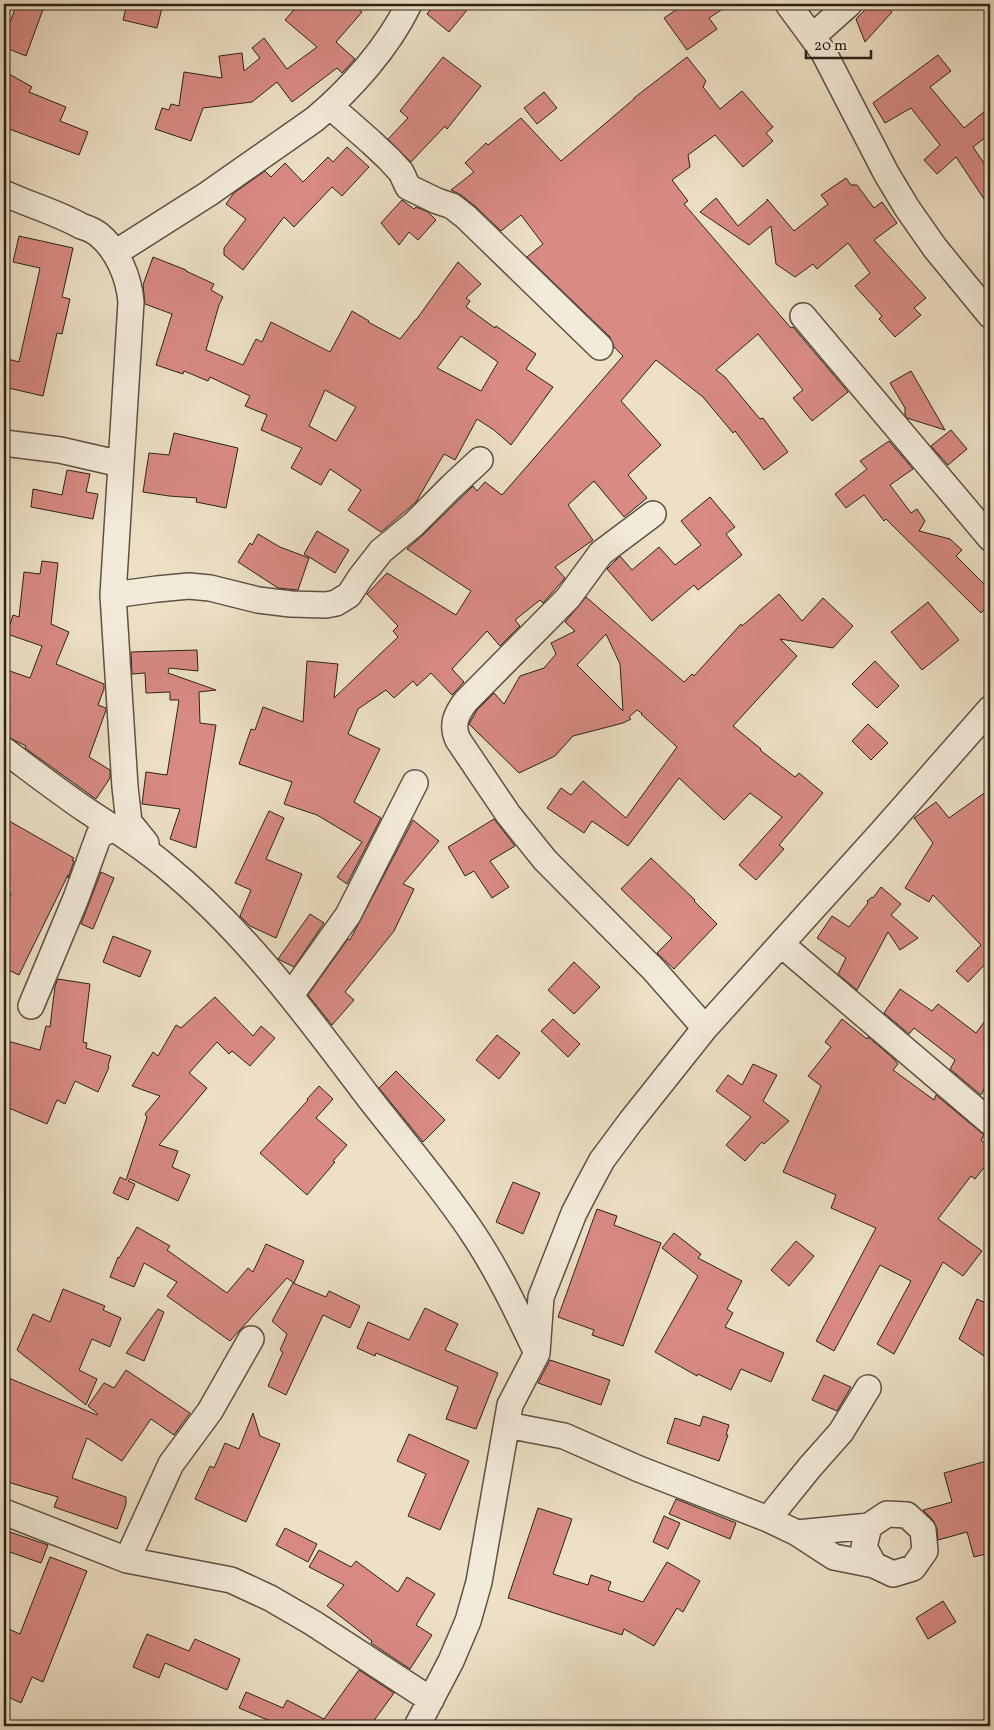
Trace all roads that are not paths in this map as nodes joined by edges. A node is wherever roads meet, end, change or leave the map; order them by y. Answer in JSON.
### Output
{"nodes":[{"id":1,"x":409,"y":4,"type":"edge"},
{"id":2,"x":788,"y":4,"type":"edge"},
{"id":3,"x":849,"y":4,"type":"edge"},
{"id":4,"x":812,"y":37,"type":"junction"},
{"id":5,"x":330,"y":106,"type":"junction"},
{"id":6,"x":4,"y":193,"type":"edge"},
{"id":7,"x":115,"y":253,"type":"junction"},
{"id":8,"x":990,"y":315,"type":"edge"},
{"id":9,"x":803,"y":316,"type":"dead end"},
{"id":10,"x":600,"y":347,"type":"dead end"},
{"id":11,"x":4,"y":443,"type":"edge"},
{"id":12,"x":480,"y":460,"type":"dead end"},
{"id":13,"x":121,"y":464,"type":"junction"},
{"id":14,"x":654,"y":514,"type":"dead end"},
{"id":15,"x":990,"y":538,"type":"edge"},
{"id":16,"x":114,"y":595,"type":"junction"},
{"id":17,"x":990,"y":709,"type":"edge"},
{"id":18,"x":4,"y":750,"type":"edge"},
{"id":19,"x":415,"y":783,"type":"dead end"},
{"id":20,"x":123,"y":825,"type":"junction"},
{"id":21,"x":781,"y":944,"type":"junction"},
{"id":22,"x":291,"y":995,"type":"junction"},
{"id":23,"x":31,"y":1006,"type":"dead end"},
{"id":24,"x":705,"y":1028,"type":"junction"},
{"id":25,"x":990,"y":1122,"type":"edge"},
{"id":26,"x":251,"y":1339,"type":"dead end"},
{"id":27,"x":537,"y":1353,"type":"junction"},
{"id":28,"x":868,"y":1388,"type":"dead end"},
{"id":29,"x":506,"y":1425,"type":"junction"},
{"id":30,"x":4,"y":1512,"type":"edge"},
{"id":31,"x":768,"y":1519,"type":"junction"},
{"id":32,"x":869,"y":1526,"type":"junction"},
{"id":33,"x":797,"y":1533,"type":"junction"},
{"id":34,"x":127,"y":1560,"type":"junction"},
{"id":35,"x":874,"y":1565,"type":"junction"},
{"id":36,"x":431,"y":1700,"type":"junction"},
{"id":37,"x":418,"y":1726,"type":"edge"}],
"edges":[{"from":1,"to":5,"type":"street"},
{"from":2,"to":4,"type":"street"},
{"from":3,"to":4,"type":"street"},
{"from":4,"to":8,"type":"street"},
{"from":5,"to":7,"type":"street"},
{"from":5,"to":10,"type":"street"},
{"from":6,"to":7,"type":"street"},
{"from":7,"to":13,"type":"street"},
{"from":9,"to":15,"type":"street"},
{"from":11,"to":13,"type":"street"},
{"from":12,"to":16,"type":"street"},
{"from":13,"to":16,"type":"street"},
{"from":14,"to":24,"type":"street"},
{"from":16,"to":20,"type":"street"},
{"from":17,"to":21,"type":"street"},
{"from":18,"to":20,"type":"street"},
{"from":19,"to":22,"type":"street"},
{"from":20,"to":22,"type":"street"},
{"from":20,"to":23,"type":"street"},
{"from":21,"to":24,"type":"street"},
{"from":21,"to":25,"type":"street"},
{"from":22,"to":27,"type":"street"},
{"from":24,"to":27,"type":"street"},
{"from":26,"to":34,"type":"street"},
{"from":27,"to":29,"type":"street"},
{"from":28,"to":31,"type":"street"},
{"from":29,"to":31,"type":"street"},
{"from":29,"to":36,"type":"street"},
{"from":30,"to":34,"type":"street"},
{"from":31,"to":33,"type":"street"},
{"from":32,"to":33,"type":"street"},
{"from":32,"to":35,"type":"street"},
{"from":32,"to":35,"type":"street"},
{"from":33,"to":35,"type":"street"},
{"from":34,"to":36,"type":"street"},
{"from":36,"to":37,"type":"street"}]}
